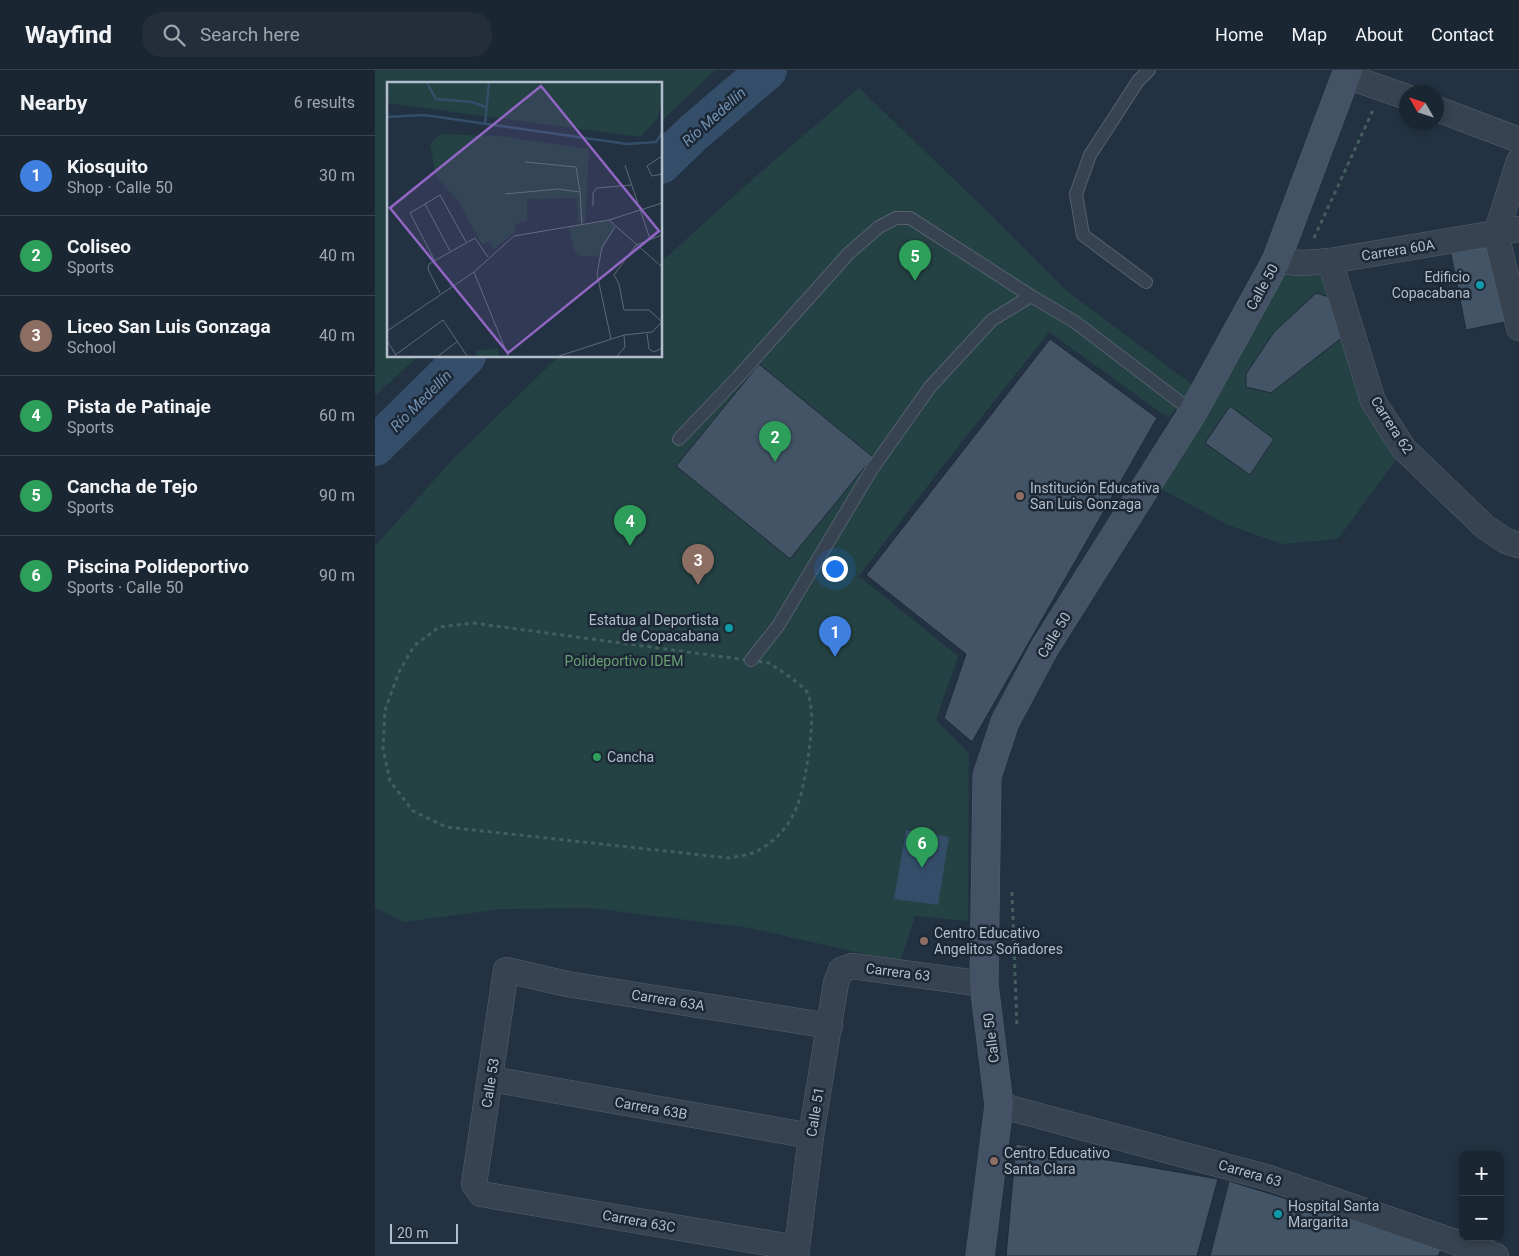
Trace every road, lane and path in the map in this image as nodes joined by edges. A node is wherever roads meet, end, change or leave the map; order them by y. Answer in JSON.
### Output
{"nodes":[{"id":1,"x":1149,"y":70,"type":"edge"},
{"id":2,"x":1342,"y":72,"type":"edge"},
{"id":3,"x":1383,"y":88,"type":"junction"},
{"id":4,"x":1399,"y":94,"type":"edge"},
{"id":5,"x":1444,"y":112,"type":"edge"},
{"id":6,"x":1519,"y":140,"type":"edge"},
{"id":7,"x":1519,"y":161,"type":"edge"},
{"id":8,"x":1507,"y":232,"type":"edge"},
{"id":9,"x":1329,"y":261,"type":"junction"},
{"id":10,"x":1289,"y":262,"type":"junction"},
{"id":11,"x":1146,"y":282,"type":"dead end"},
{"id":12,"x":1031,"y":296,"type":"junction"},
{"id":13,"x":1519,"y":328,"type":"edge"},
{"id":14,"x":1193,"y":412,"type":"junction"},
{"id":15,"x":679,"y":439,"type":"dead end"},
{"id":16,"x":1519,"y":545,"type":"edge"},
{"id":17,"x":751,"y":660,"type":"junction"},
{"id":18,"x":1012,"y":885,"type":"dead end"},
{"id":19,"x":506,"y":970,"type":"joint"},
{"id":20,"x":841,"y":970,"type":"joint"},
{"id":21,"x":984,"y":984,"type":"junction"},
{"id":22,"x":830,"y":1026,"type":"junction"},
{"id":23,"x":1017,"y":1032,"type":"dead end"},
{"id":24,"x":491,"y":1079,"type":"junction"},
{"id":25,"x":999,"y":1106,"type":"junction"},
{"id":26,"x":811,"y":1136,"type":"junction"},
{"id":27,"x":481,"y":1194,"type":"joint"},
{"id":28,"x":797,"y":1252,"type":"edge"},
{"id":29,"x":980,"y":1256,"type":"edge"},
{"id":30,"x":1496,"y":1256,"type":"edge"}],
"edges":[{"from":1,"to":11,"type":"lane"},
{"from":2,"to":3,"type":"street"},
{"from":2,"to":10,"type":"main road","name":"Calle 50"},
{"from":3,"to":4,"type":"street"},
{"from":3,"to":10,"type":"path"},
{"from":5,"to":6,"type":"street"},
{"from":7,"to":8,"type":"street"},
{"from":8,"to":9,"type":"street","name":"Carrera 60A"},
{"from":8,"to":13,"type":"street"},
{"from":9,"to":10,"type":"street","name":"Carrera 60A"},
{"from":9,"to":16,"type":"street","name":"Carrera 62"},
{"from":10,"to":14,"type":"main road","name":"Calle 50"},
{"from":12,"to":14,"type":"lane"},
{"from":12,"to":15,"type":"lane"},
{"from":12,"to":17,"type":"lane"},
{"from":14,"to":21,"type":"main road","name":"Calle 50"},
{"from":17,"to":17,"type":"path"},
{"from":18,"to":23,"type":"path"},
{"from":19,"to":22,"type":"street","name":"Carrera 63A"},
{"from":19,"to":24,"type":"street","name":"Calle 53"},
{"from":20,"to":21,"type":"street","name":"Carrera 63"},
{"from":20,"to":22,"type":"street","name":"Calle 51"},
{"from":21,"to":25,"type":"main road","name":"Calle 50"},
{"from":22,"to":26,"type":"street","name":"Calle 51"},
{"from":24,"to":26,"type":"street","name":"Carrera 63B"},
{"from":24,"to":27,"type":"street","name":"Calle 53"},
{"from":25,"to":29,"type":"main road","name":"Calle 50"},
{"from":25,"to":30,"type":"street","name":"Carrera 63"},
{"from":26,"to":28,"type":"street","name":"Calle 51"},
{"from":27,"to":28,"type":"street","name":"Carrera 63C"}]}
